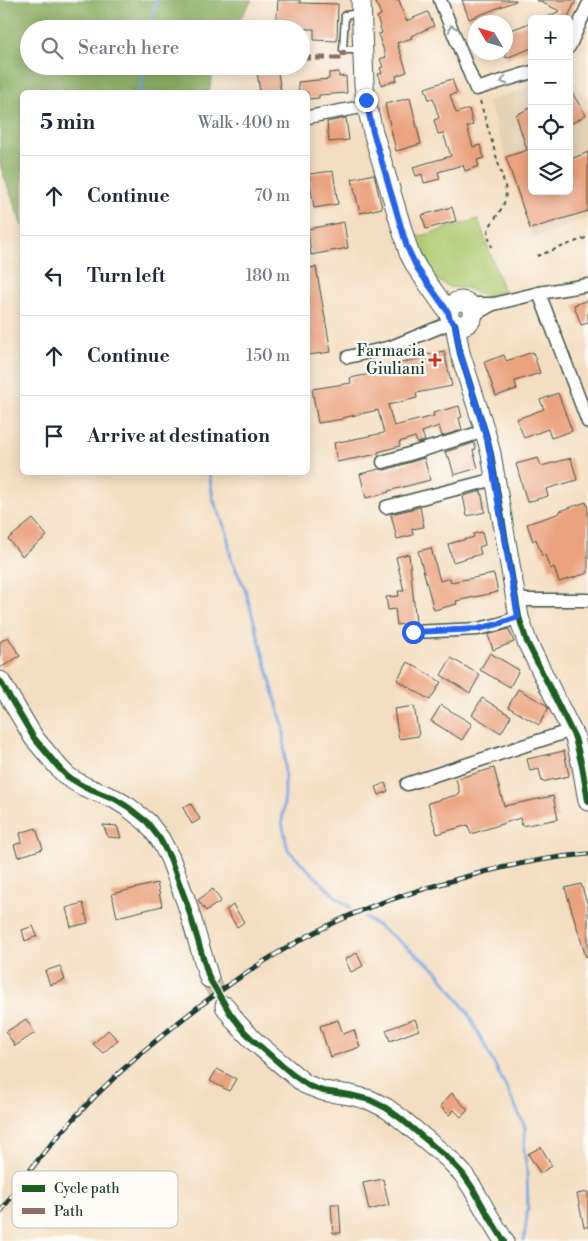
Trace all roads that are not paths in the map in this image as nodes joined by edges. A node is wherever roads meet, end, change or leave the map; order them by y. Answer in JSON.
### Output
{"nodes":[{"id":1,"x":440,"y":0,"type":"edge"},
{"id":2,"x":361,"y":6,"type":"edge"},
{"id":3,"x":588,"y":7,"type":"edge"},
{"id":4,"x":573,"y":39,"type":"edge"},
{"id":5,"x":528,"y":73,"type":"edge"},
{"id":6,"x":367,"y":106,"type":"junction"},
{"id":7,"x":310,"y":117,"type":"edge"},
{"id":8,"x":588,"y":285,"type":"edge"},
{"id":9,"x":539,"y":294,"type":"junction"},
{"id":10,"x":459,"y":315,"type":"junction"},
{"id":11,"x":348,"y":357,"type":"dead end"},
{"id":12,"x":588,"y":422,"type":"edge"},
{"id":13,"x":485,"y":431,"type":"junction"},
{"id":14,"x":383,"y":462,"type":"dead end"},
{"id":15,"x":495,"y":479,"type":"junction"},
{"id":16,"x":386,"y":507,"type":"dead end"},
{"id":17,"x":588,"y":600,"type":"edge"},
{"id":18,"x":517,"y":609,"type":"junction"},
{"id":19,"x":413,"y":632,"type":"dead end"},
{"id":20,"x":0,"y":681,"type":"edge"},
{"id":21,"x":572,"y":730,"type":"junction"},
{"id":22,"x":407,"y":784,"type":"dead end"},
{"id":23,"x":588,"y":802,"type":"edge"},
{"id":24,"x":209,"y":978,"type":"tunnel mouth"},
{"id":25,"x":225,"y":1006,"type":"tunnel mouth"},
{"id":26,"x":504,"y":1241,"type":"edge"}],
"edges":[{"from":5,"to":1,"type":"street","one_way":true},
{"from":2,"to":6,"type":"street"},
{"from":3,"to":4,"type":"street"},
{"from":6,"to":7,"type":"street"},
{"from":6,"to":10,"type":"street"},
{"from":8,"to":9,"type":"street"},
{"from":9,"to":10,"type":"street"},
{"from":9,"to":12,"type":"street"},
{"from":10,"to":11,"type":"street"},
{"from":10,"to":13,"type":"street"},
{"from":13,"to":14,"type":"street"},
{"from":13,"to":15,"type":"street"},
{"from":15,"to":16,"type":"street"},
{"from":15,"to":18,"type":"street"},
{"from":17,"to":18,"type":"street"},
{"from":18,"to":19,"type":"street"},
{"from":18,"to":21,"type":"street"},
{"from":20,"to":24,"type":"street"},
{"from":21,"to":22,"type":"street"},
{"from":21,"to":23,"type":"street"},
{"from":25,"to":26,"type":"street"}]}
